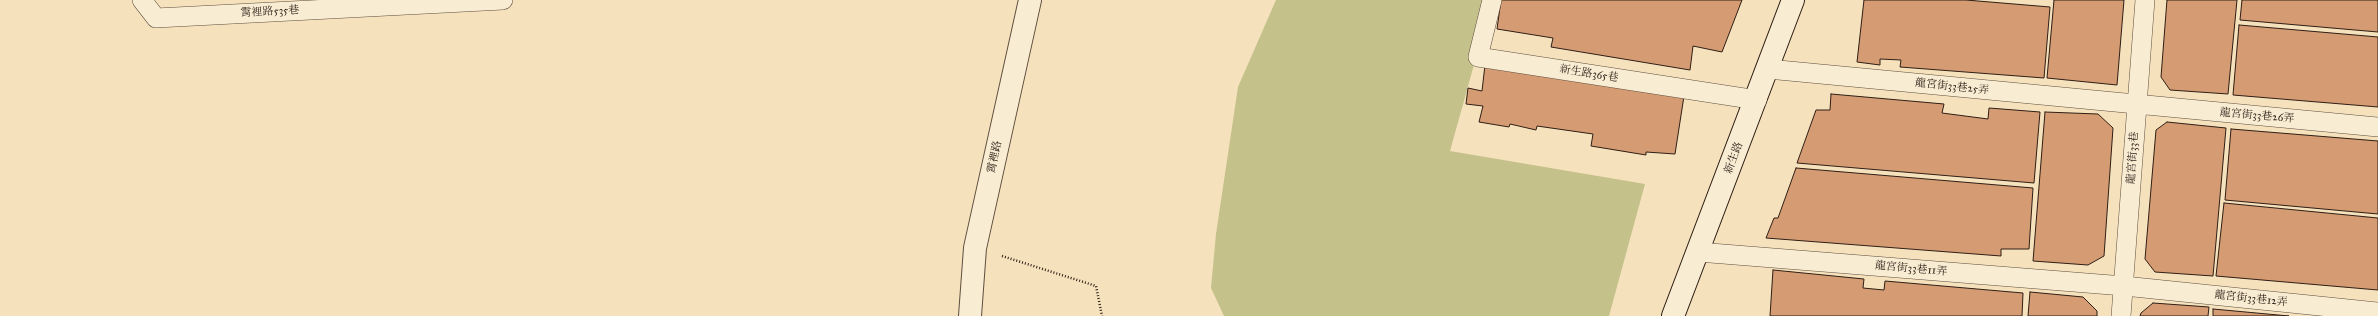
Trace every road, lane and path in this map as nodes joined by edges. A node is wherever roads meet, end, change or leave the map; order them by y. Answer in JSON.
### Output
{"nodes":[{"id":1,"x":142,"y":0,"type":"edge"},
{"id":2,"x":503,"y":0,"type":"edge"},
{"id":3,"x":1030,"y":0,"type":"edge"},
{"id":4,"x":1492,"y":0,"type":"edge"},
{"id":5,"x":1793,"y":0,"type":"edge"},
{"id":6,"x":2145,"y":0,"type":"edge"},
{"id":7,"x":1768,"y":69,"type":"junction"},
{"id":8,"x":1757,"y":100,"type":"junction"},
{"id":9,"x":2136,"y":105,"type":"junction"},
{"id":10,"x":2378,"y":127,"type":"edge"},
{"id":11,"x":975,"y":248,"type":"junction"},
{"id":12,"x":1698,"y":252,"type":"junction"},
{"id":13,"x":2124,"y":286,"type":"junction"},
{"id":14,"x":2378,"y":312,"type":"edge"},
{"id":15,"x":970,"y":316,"type":"edge"},
{"id":16,"x":1102,"y":316,"type":"edge"},
{"id":17,"x":1673,"y":316,"type":"edge"},
{"id":18,"x":2121,"y":316,"type":"edge"}],
"edges":[{"from":1,"to":2,"type":"lane","name":"霄裡路535巷"},
{"from":3,"to":11,"type":"street","name":"霄裡路"},
{"from":4,"to":8,"type":"lane","name":"新生路365巷"},
{"from":5,"to":7,"type":"street","name":"新生路"},
{"from":6,"to":9,"type":"lane","name":"龍宮街33巷"},
{"from":7,"to":8,"type":"street","name":"新生路"},
{"from":7,"to":9,"type":"lane","name":"龍宮街33巷25弄"},
{"from":8,"to":12,"type":"street","name":"新生路"},
{"from":9,"to":10,"type":"lane","name":"龍宮街33巷26弄"},
{"from":9,"to":13,"type":"lane","name":"龍宮街33巷"},
{"from":11,"to":15,"type":"street","name":"霄裡路"},
{"from":11,"to":16,"type":"path"},
{"from":12,"to":13,"type":"lane","name":"龍宮街33巷11弄"},
{"from":12,"to":17,"type":"street","name":"新生路"},
{"from":13,"to":14,"type":"lane","name":"龍宮街33巷12弄"},
{"from":13,"to":18,"type":"lane","name":"龍宮街33巷"}]}
